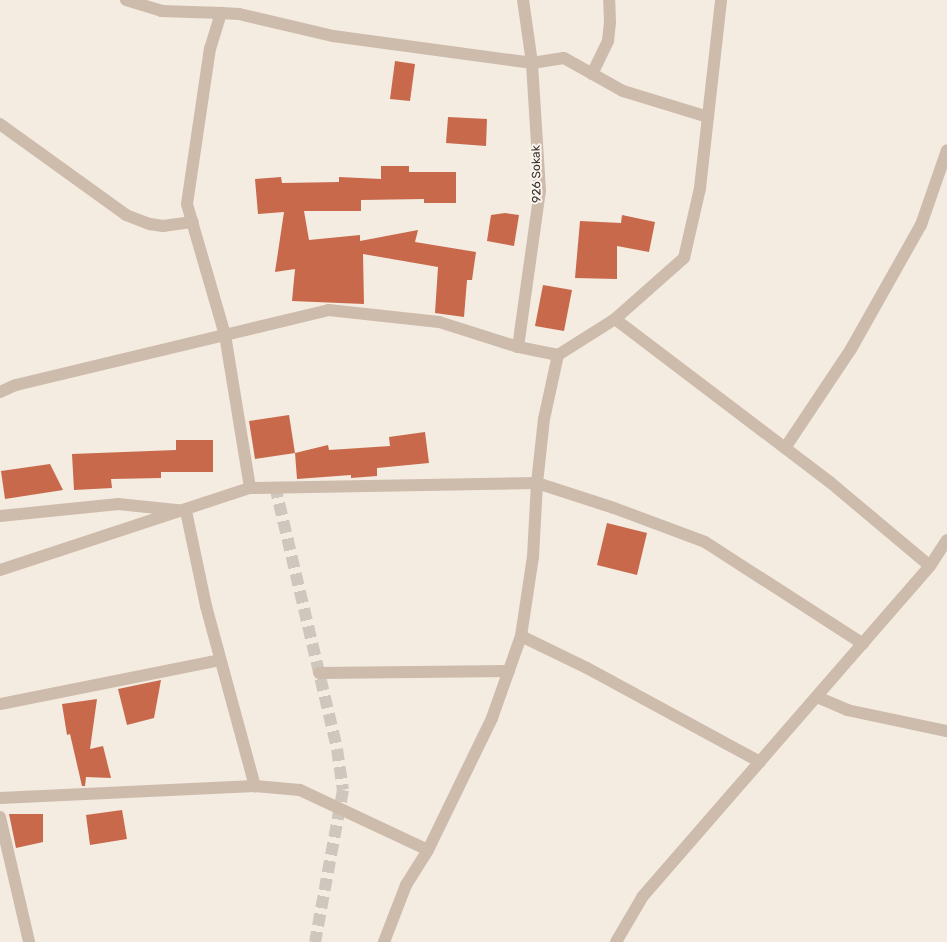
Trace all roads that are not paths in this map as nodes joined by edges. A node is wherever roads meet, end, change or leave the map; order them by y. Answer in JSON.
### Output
{"nodes":[{"id":1,"x":524,"y":0,"type":"edge"},
{"id":2,"x":609,"y":0,"type":"edge"},
{"id":3,"x":721,"y":0,"type":"edge"},
{"id":4,"x":135,"y":1,"type":"edge"},
{"id":5,"x":221,"y":14,"type":"junction"},
{"id":6,"x":532,"y":63,"type":"junction"},
{"id":7,"x":592,"y":74,"type":"junction"},
{"id":8,"x":708,"y":117,"type":"junction"},
{"id":9,"x":0,"y":124,"type":"edge"},
{"id":10,"x":947,"y":150,"type":"edge"},
{"id":11,"x":193,"y":222,"type":"junction"},
{"id":12,"x":614,"y":320,"type":"junction"},
{"id":13,"x":225,"y":335,"type":"junction"},
{"id":14,"x":518,"y":347,"type":"junction"},
{"id":15,"x":558,"y":356,"type":"junction"},
{"id":16,"x":0,"y":392,"type":"edge"},
{"id":17,"x":785,"y":448,"type":"junction"},
{"id":18,"x":537,"y":483,"type":"junction"},
{"id":19,"x":250,"y":488,"type":"junction"},
{"id":20,"x":186,"y":511,"type":"junction"},
{"id":21,"x":0,"y":516,"type":"edge"},
{"id":22,"x":947,"y":540,"type":"edge"},
{"id":23,"x":930,"y":566,"type":"junction"},
{"id":24,"x":0,"y":570,"type":"edge"},
{"id":25,"x":521,"y":636,"type":"junction"},
{"id":26,"x":863,"y":644,"type":"junction"},
{"id":27,"x":220,"y":660,"type":"junction"},
{"id":28,"x":509,"y":671,"type":"junction"},
{"id":29,"x":319,"y":673,"type":"dead end"},
{"id":30,"x":817,"y":697,"type":"junction"},
{"id":31,"x":0,"y":704,"type":"edge"},
{"id":32,"x":947,"y":731,"type":"edge"},
{"id":33,"x":760,"y":762,"type":"junction"},
{"id":34,"x":254,"y":786,"type":"junction"},
{"id":35,"x":0,"y":798,"type":"edge"},
{"id":36,"x":0,"y":817,"type":"edge"},
{"id":37,"x":428,"y":850,"type":"junction"},
{"id":38,"x":29,"y":942,"type":"edge"},
{"id":39,"x":384,"y":942,"type":"edge"},
{"id":40,"x":616,"y":942,"type":"edge"}],
"edges":[{"from":1,"to":6,"type":"street","name":"926 Sokak"},
{"from":2,"to":7,"type":"street"},
{"from":3,"to":8,"type":"street"},
{"from":4,"to":5,"type":"street"},
{"from":5,"to":6,"type":"street"},
{"from":5,"to":11,"type":"street"},
{"from":6,"to":7,"type":"street"},
{"from":6,"to":14,"type":"street","name":"926 Sokak"},
{"from":7,"to":8,"type":"street"},
{"from":8,"to":12,"type":"street"},
{"from":9,"to":11,"type":"street"},
{"from":10,"to":17,"type":"street"},
{"from":11,"to":13,"type":"street"},
{"from":12,"to":15,"type":"street"},
{"from":12,"to":17,"type":"street"},
{"from":13,"to":14,"type":"street"},
{"from":13,"to":16,"type":"street"},
{"from":13,"to":19,"type":"street"},
{"from":14,"to":15,"type":"street"},
{"from":15,"to":18,"type":"street"},
{"from":17,"to":23,"type":"street"},
{"from":18,"to":19,"type":"street"},
{"from":18,"to":25,"type":"street"},
{"from":18,"to":26,"type":"street"},
{"from":19,"to":20,"type":"street"},
{"from":20,"to":21,"type":"street"},
{"from":20,"to":24,"type":"street"},
{"from":20,"to":27,"type":"street"},
{"from":22,"to":23,"type":"street"},
{"from":23,"to":26,"type":"street"},
{"from":25,"to":28,"type":"street"},
{"from":25,"to":33,"type":"street"},
{"from":26,"to":30,"type":"street"},
{"from":27,"to":31,"type":"street"},
{"from":27,"to":34,"type":"street"},
{"from":28,"to":29,"type":"street"},
{"from":28,"to":37,"type":"street"},
{"from":30,"to":32,"type":"street"},
{"from":30,"to":33,"type":"street"},
{"from":33,"to":40,"type":"street"},
{"from":34,"to":35,"type":"street"},
{"from":34,"to":37,"type":"street"},
{"from":36,"to":38,"type":"street"},
{"from":37,"to":39,"type":"street"}]}
